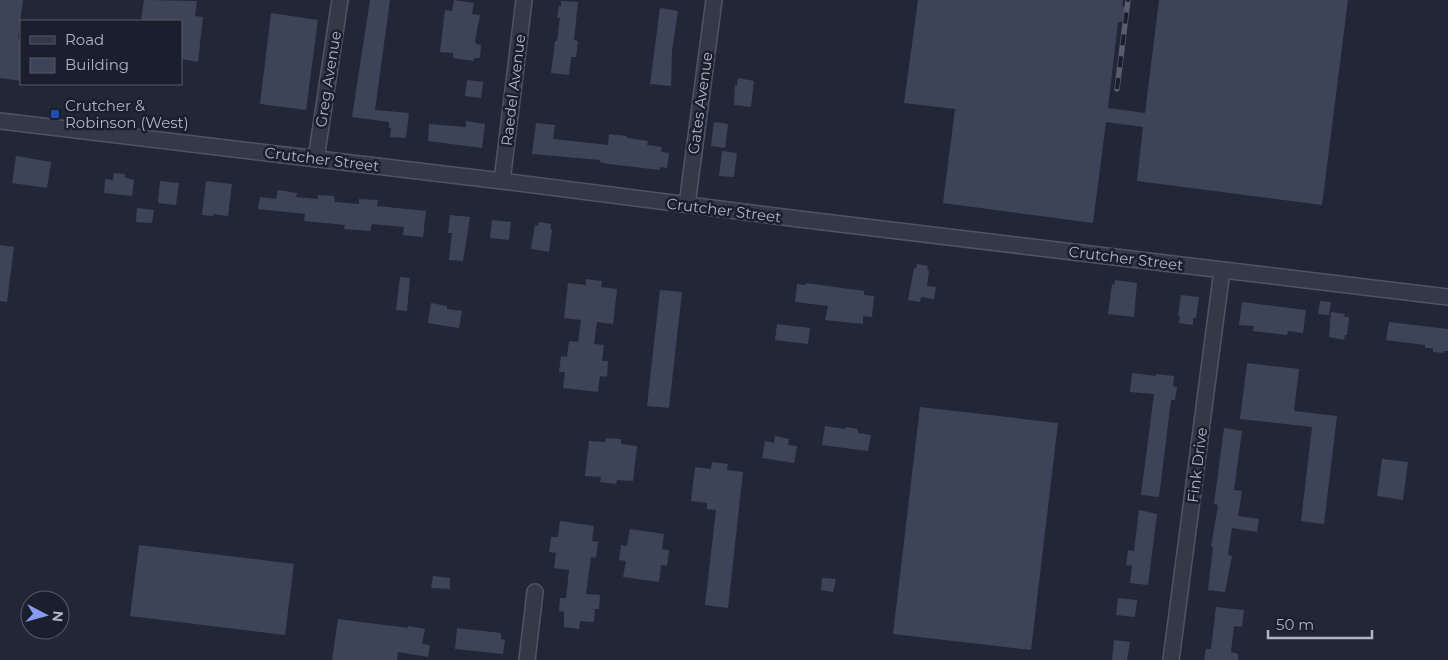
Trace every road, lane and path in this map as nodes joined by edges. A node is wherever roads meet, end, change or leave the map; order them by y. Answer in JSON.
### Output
{"nodes":[{"id":1,"x":340,"y":0,"type":"edge"},
{"id":2,"x":524,"y":0,"type":"edge"},
{"id":3,"x":714,"y":0,"type":"edge"},
{"id":4,"x":0,"y":121,"type":"edge"},
{"id":5,"x":316,"y":159,"type":"junction"},
{"id":6,"x":502,"y":181,"type":"junction"},
{"id":7,"x":687,"y":205,"type":"junction"},
{"id":8,"x":1222,"y":270,"type":"junction"},
{"id":9,"x":1448,"y":297,"type":"edge"},
{"id":10,"x":535,"y":592,"type":"dead end"},
{"id":11,"x":527,"y":660,"type":"edge"},
{"id":12,"x":1171,"y":660,"type":"edge"}],
"edges":[{"from":1,"to":5,"type":"street","name":"Greg Avenue"},
{"from":2,"to":6,"type":"street","name":"Raedel Avenue"},
{"from":3,"to":7,"type":"street","name":"Gates Avenue"},
{"from":4,"to":5,"type":"street","name":"Crutcher Street"},
{"from":5,"to":6,"type":"street","name":"Crutcher Street"},
{"from":6,"to":7,"type":"street","name":"Crutcher Street"},
{"from":7,"to":8,"type":"street","name":"Crutcher Street"},
{"from":8,"to":9,"type":"street","name":"Crutcher Street"},
{"from":8,"to":12,"type":"street","name":"Fink Drive"},
{"from":10,"to":11,"type":"street"}]}
